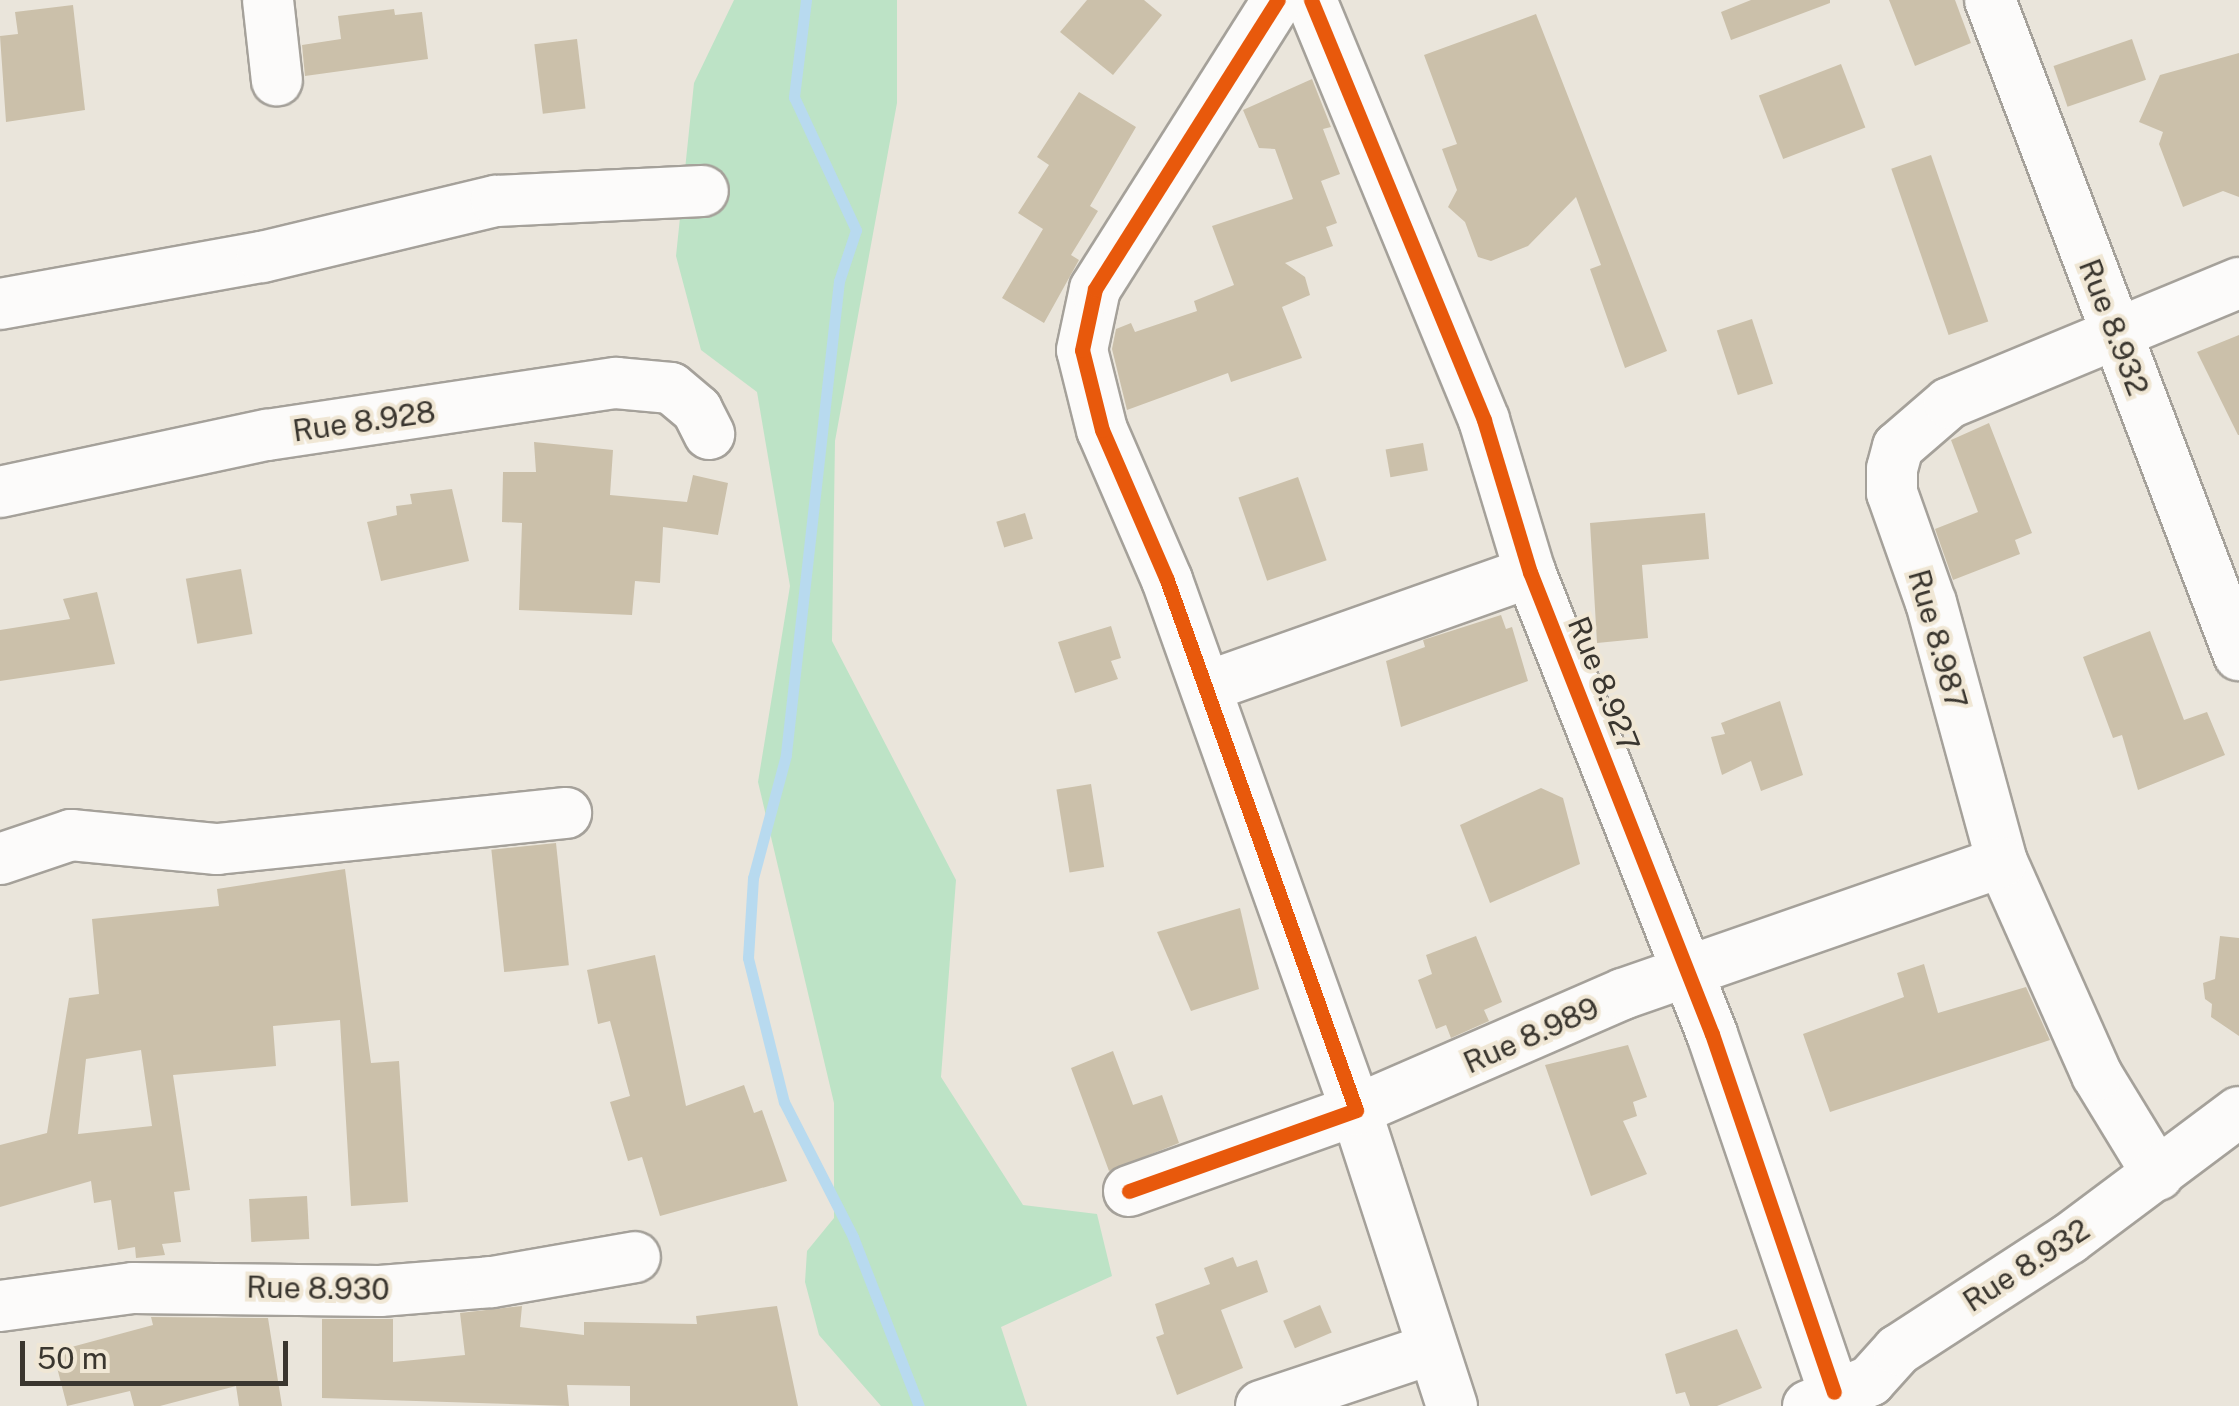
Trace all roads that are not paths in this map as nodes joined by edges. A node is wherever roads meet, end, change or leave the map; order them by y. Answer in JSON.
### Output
{"nodes":[{"id":1,"x":268,"y":0,"type":"edge"},
{"id":2,"x":1990,"y":0,"type":"edge"},
{"id":3,"x":1313,"y":3,"type":"edge"},
{"id":4,"x":277,"y":81,"type":"dead end"},
{"id":5,"x":703,"y":191,"type":"dead end"},
{"id":6,"x":2239,"y":283,"type":"edge"},
{"id":7,"x":0,"y":304,"type":"edge"},
{"id":8,"x":2116,"y":334,"type":"junction"},
{"id":9,"x":709,"y":434,"type":"dead end"},
{"id":10,"x":0,"y":492,"type":"edge"},
{"id":11,"x":1530,"y":572,"type":"junction"},
{"id":12,"x":2239,"y":654,"type":"edge"},
{"id":13,"x":1206,"y":687,"type":"junction"},
{"id":14,"x":566,"y":812,"type":"dead end"},
{"id":15,"x":0,"y":859,"type":"edge"},
{"id":16,"x":2002,"y":862,"type":"junction"},
{"id":17,"x":1689,"y":972,"type":"junction"},
{"id":18,"x":1356,"y":1110,"type":"junction"},
{"id":19,"x":2239,"y":1112,"type":"edge"},
{"id":20,"x":2158,"y":1175,"type":"junction"},
{"id":21,"x":1129,"y":1191,"type":"dead end"},
{"id":22,"x":635,"y":1257,"type":"dead end"},
{"id":23,"x":0,"y":1306,"type":"edge"},
{"id":24,"x":1431,"y":1349,"type":"junction"},
{"id":25,"x":1848,"y":1396,"type":"edge"},
{"id":26,"x":1261,"y":1406,"type":"edge"},
{"id":27,"x":1452,"y":1406,"type":"edge"}],
"edges":[{"from":1,"to":4,"type":"street"},
{"from":2,"to":8,"type":"street","name":"Rue 8.932"},
{"from":3,"to":11,"type":"street","name":"Rue 8.927"},
{"from":3,"to":13,"type":"street"},
{"from":5,"to":7,"type":"street"},
{"from":6,"to":8,"type":"street","name":"Rue 8.987"},
{"from":8,"to":12,"type":"street","name":"Rue 8.932"},
{"from":8,"to":16,"type":"street","name":"Rue 8.987"},
{"from":9,"to":10,"type":"street","name":"Rue 8.928"},
{"from":11,"to":13,"type":"street"},
{"from":11,"to":17,"type":"street","name":"Rue 8.927"},
{"from":13,"to":18,"type":"street"},
{"from":14,"to":15,"type":"street"},
{"from":16,"to":17,"type":"street","name":"Rue 8.989"},
{"from":16,"to":20,"type":"street","name":"Rue 8.987"},
{"from":17,"to":18,"type":"street","name":"Rue 8.989"},
{"from":17,"to":25,"type":"street","name":"Rue 8.927"},
{"from":18,"to":21,"type":"street","name":"Rue 8.989"},
{"from":18,"to":24,"type":"street"},
{"from":19,"to":20,"type":"street","name":"Rue 8.932"},
{"from":20,"to":25,"type":"street","name":"Rue 8.932"},
{"from":22,"to":23,"type":"street","name":"Rue 8.930"},
{"from":24,"to":26,"type":"street"},
{"from":24,"to":27,"type":"street"}]}
